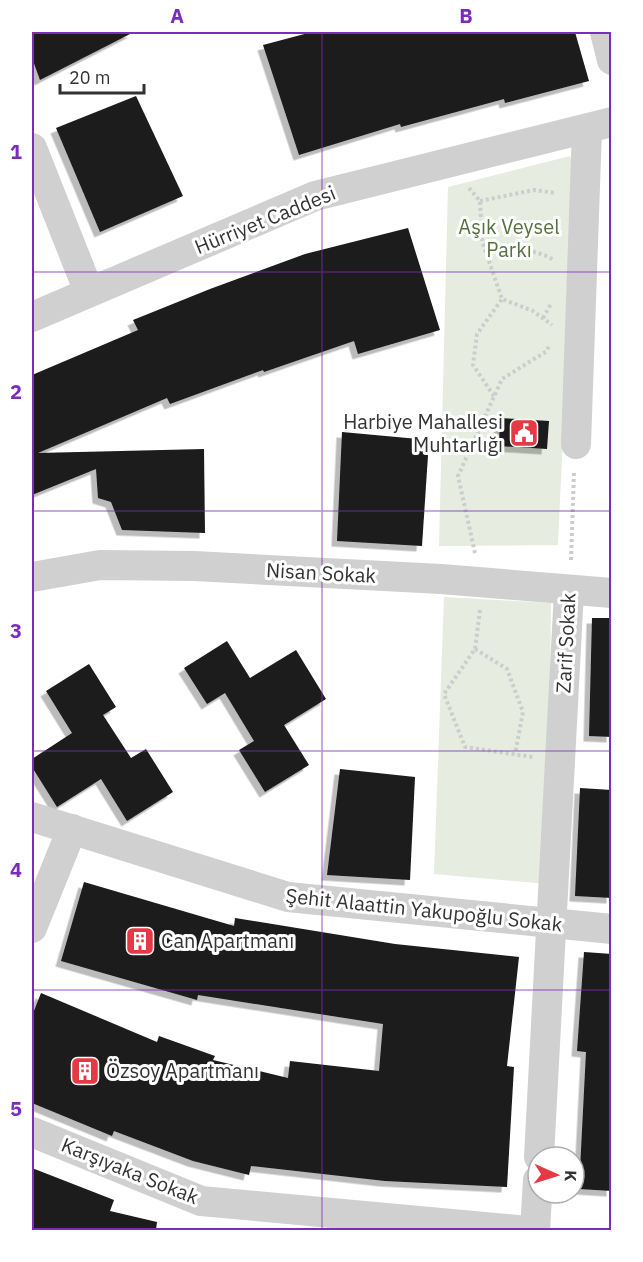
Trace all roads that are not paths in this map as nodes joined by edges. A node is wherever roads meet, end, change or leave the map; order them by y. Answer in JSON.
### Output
{"nodes":[{"id":1,"x":604,"y":32,"type":"edge"},
{"id":2,"x":612,"y":60,"type":"edge"},
{"id":3,"x":599,"y":125,"type":"edge"},
{"id":4,"x":32,"y":148,"type":"edge"},
{"id":5,"x":89,"y":292,"type":"junction"},
{"id":6,"x":32,"y":317,"type":"edge"},
{"id":7,"x":576,"y":444,"type":"road end"},
{"id":8,"x":32,"y":577,"type":"edge"},
{"id":9,"x":569,"y":591,"type":"junction"},
{"id":10,"x":612,"y":593,"type":"edge"},
{"id":11,"x":32,"y":816,"type":"edge"},
{"id":12,"x":72,"y":829,"type":"junction"},
{"id":13,"x":552,"y":925,"type":"junction"},
{"id":14,"x":32,"y":927,"type":"edge"},
{"id":15,"x":612,"y":929,"type":"edge"},
{"id":16,"x":32,"y":1132,"type":"edge"},
{"id":17,"x":540,"y":1145,"type":"edge"},
{"id":18,"x":536,"y":1205,"type":"edge"},
{"id":19,"x":517,"y":1230,"type":"edge"},
{"id":20,"x":535,"y":1230,"type":"edge"}],
"edges":[{"from":1,"to":2,"type":"street"},
{"from":3,"to":5,"type":"street","name":"Hürriyet Caddesi"},
{"from":3,"to":7,"type":"street"},
{"from":4,"to":5,"type":"street"},
{"from":5,"to":6,"type":"street","name":"Hürriyet Caddesi"},
{"from":8,"to":9,"type":"street","name":"Nisan Sokak"},
{"from":9,"to":10,"type":"street","name":"Nisan Sokak"},
{"from":9,"to":13,"type":"street","name":"Zarif Sokak"},
{"from":11,"to":12,"type":"street","name":"Şehit Alaattin Yakupoğlu Sokak"},
{"from":12,"to":13,"type":"street","name":"Şehit Alaattin Yakupoğlu Sokak"},
{"from":12,"to":14,"type":"street"},
{"from":13,"to":15,"type":"street","name":"Şehit Alaattin Yakupoğlu Sokak"},
{"from":13,"to":17,"type":"street","name":"Zarif Sokak"},
{"from":16,"to":19,"type":"street","name":"Karşıyaka Sokak"},
{"from":18,"to":20,"type":"street"}]}
